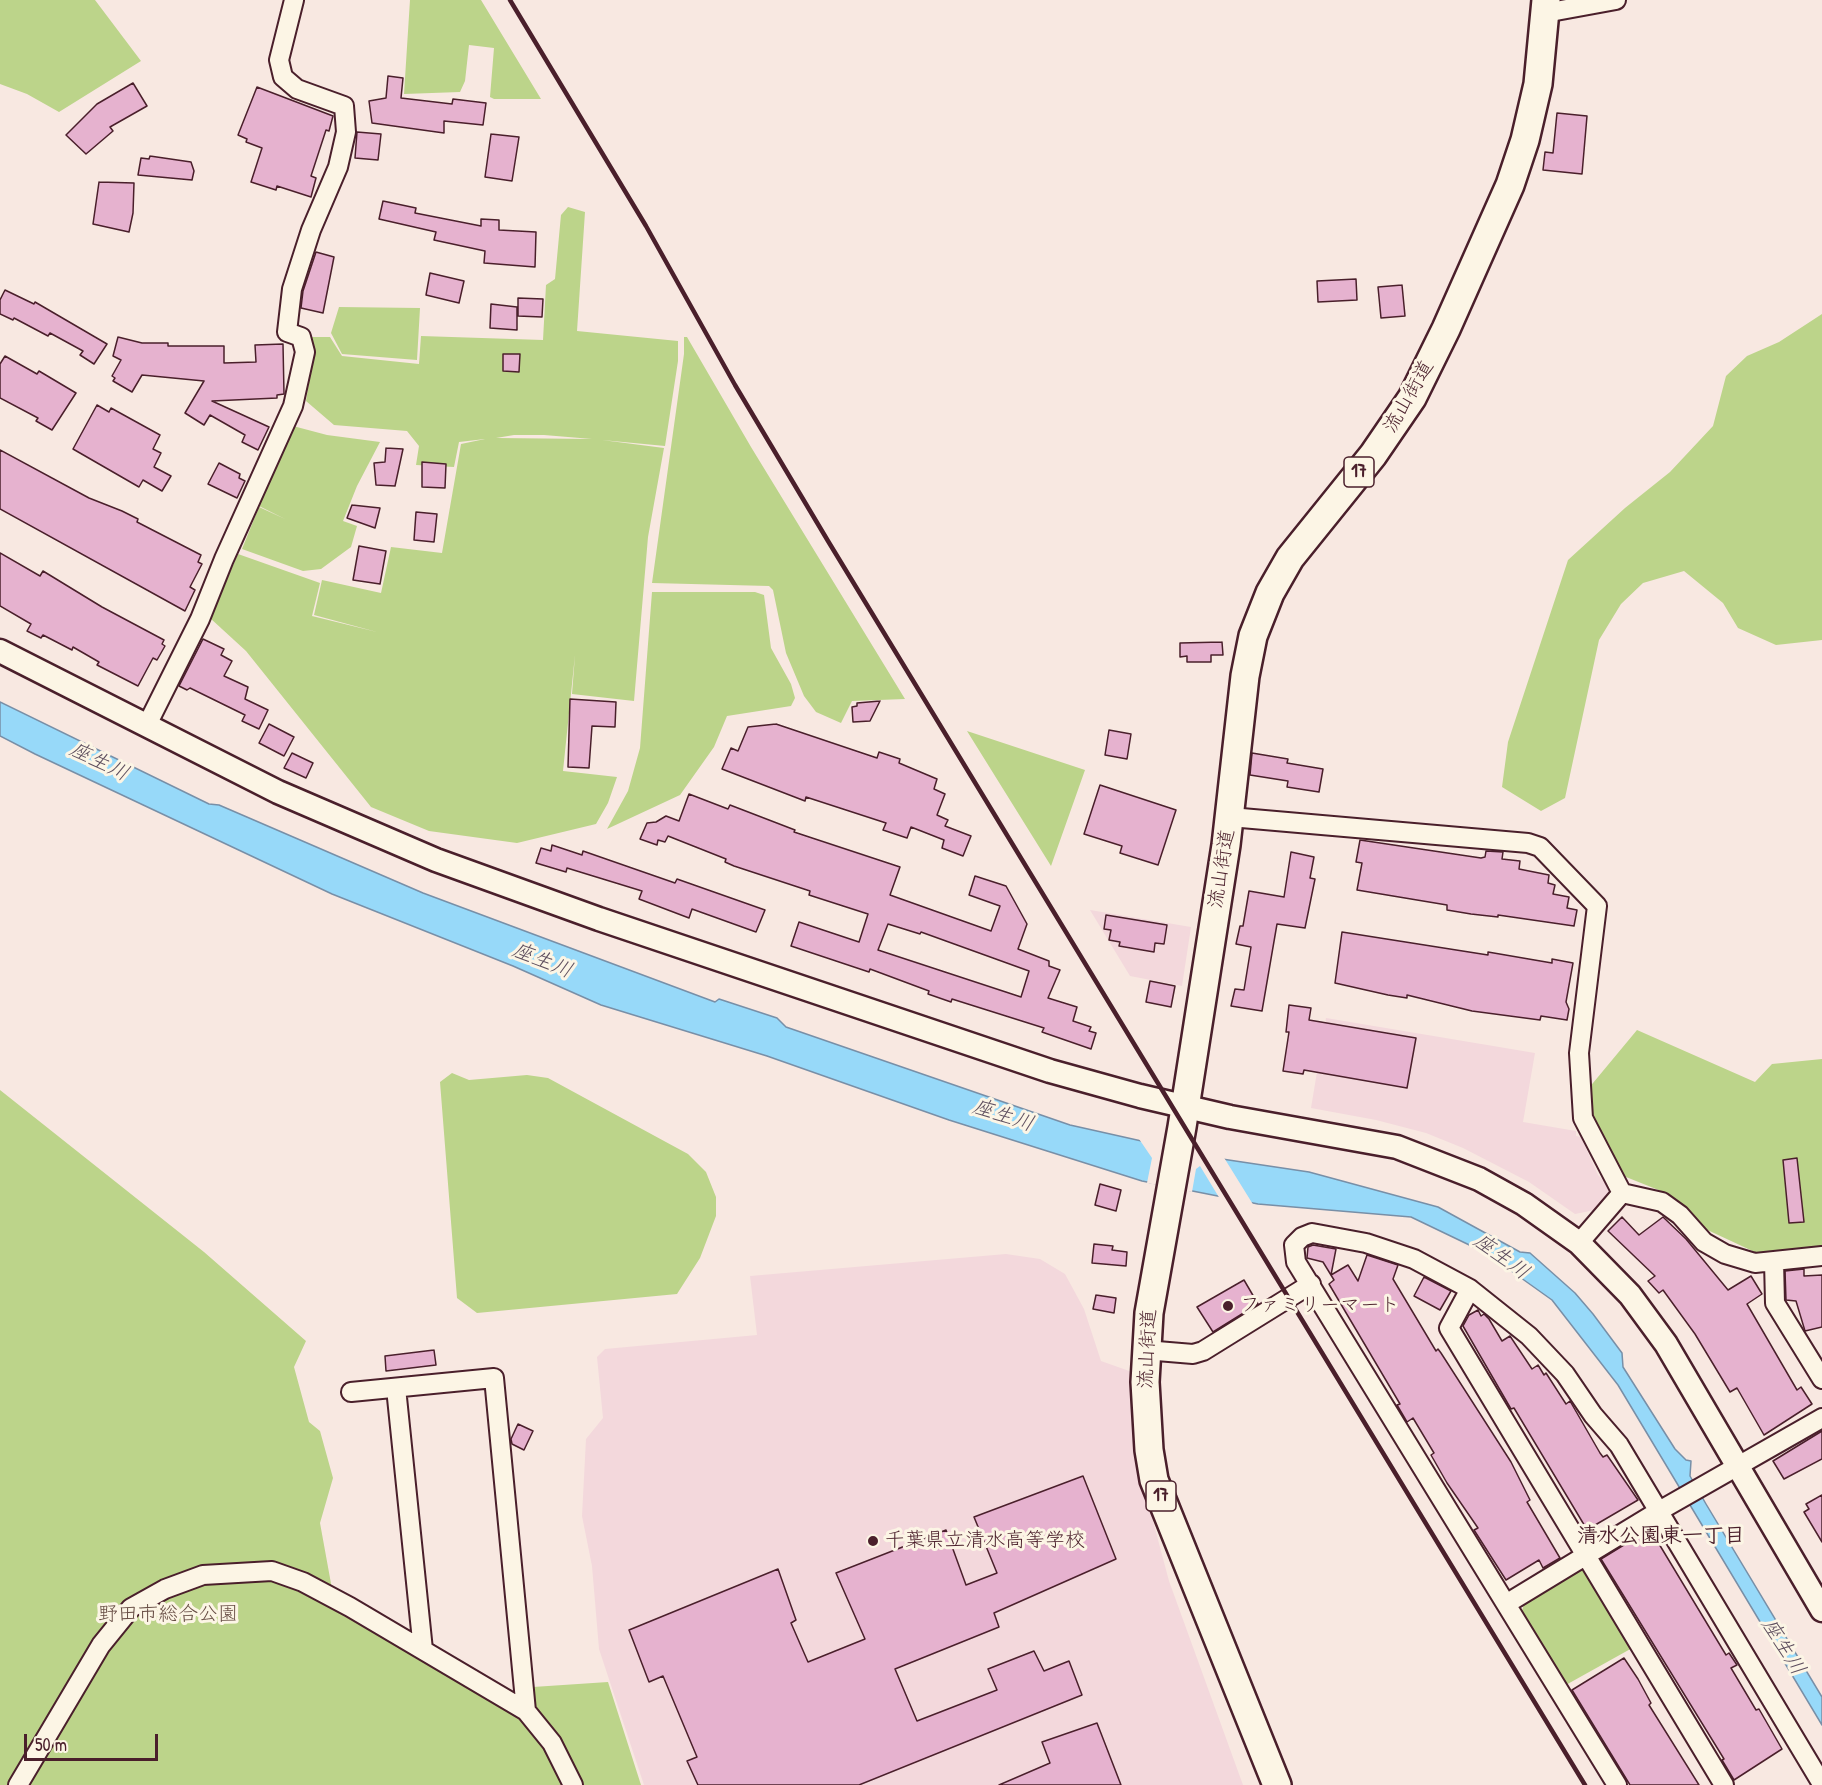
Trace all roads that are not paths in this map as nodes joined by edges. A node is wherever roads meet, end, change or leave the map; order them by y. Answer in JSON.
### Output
{"nodes":[{"id":1,"x":294,"y":0,"type":"edge"},
{"id":2,"x":1616,"y":0,"type":"edge"},
{"id":3,"x":1546,"y":7,"type":"edge"},
{"id":4,"x":0,"y":651,"type":"edge"},
{"id":5,"x":147,"y":725,"type":"junction"},
{"id":6,"x":1230,"y":817,"type":"junction"},
{"id":7,"x":1183,"y":1117,"type":"junction"},
{"id":8,"x":1622,"y":1193,"type":"junction"},
{"id":9,"x":1579,"y":1243,"type":"junction"},
{"id":10,"x":1822,"y":1256,"type":"edge"},
{"id":11,"x":1774,"y":1261,"type":"junction"},
{"id":12,"x":1311,"y":1284,"type":"junction"},
{"id":13,"x":1470,"y":1289,"type":"junction"},
{"id":14,"x":1145,"y":1350,"type":"junction"},
{"id":15,"x":1822,"y":1379,"type":"edge"},
{"id":16,"x":396,"y":1388,"type":"junction"},
{"id":17,"x":351,"y":1392,"type":"dead end"},
{"id":18,"x":1822,"y":1418,"type":"edge"},
{"id":19,"x":1727,"y":1471,"type":"junction"},
{"id":20,"x":1664,"y":1508,"type":"junction"},
{"id":21,"x":1585,"y":1555,"type":"junction"},
{"id":22,"x":1506,"y":1604,"type":"junction"},
{"id":23,"x":1822,"y":1610,"type":"edge"},
{"id":24,"x":423,"y":1650,"type":"junction"},
{"id":25,"x":526,"y":1711,"type":"junction"},
{"id":26,"x":1822,"y":1784,"type":"edge"},
{"id":27,"x":18,"y":1785,"type":"edge"},
{"id":28,"x":573,"y":1785,"type":"edge"},
{"id":29,"x":1277,"y":1785,"type":"edge"},
{"id":30,"x":1617,"y":1785,"type":"edge"},
{"id":31,"x":1724,"y":1785,"type":"edge"}],
"edges":[{"from":1,"to":5,"type":"street"},
{"from":2,"to":3,"type":"street"},
{"from":3,"to":6,"type":"main road","name":"流山街道","number":"17"},
{"from":4,"to":5,"type":"street"},
{"from":5,"to":7,"type":"street"},
{"from":6,"to":7,"type":"main road","name":"流山街道","number":"17"},
{"from":6,"to":8,"type":"street"},
{"from":7,"to":9,"type":"street"},
{"from":7,"to":14,"type":"main road","name":"流山街道","number":"17"},
{"from":8,"to":9,"type":"street"},
{"from":8,"to":11,"type":"street"},
{"from":9,"to":19,"type":"street"},
{"from":10,"to":11,"type":"street"},
{"from":11,"to":15,"type":"street"},
{"from":12,"to":13,"type":"street"},
{"from":12,"to":14,"type":"street"},
{"from":12,"to":22,"type":"street"},
{"from":13,"to":20,"type":"street"},
{"from":13,"to":21,"type":"street"},
{"from":14,"to":29,"type":"main road","name":"流山街道","number":"17"},
{"from":16,"to":17,"type":"street"},
{"from":16,"to":24,"type":"street"},
{"from":16,"to":25,"type":"street"},
{"from":18,"to":19,"type":"street"},
{"from":19,"to":20,"type":"street"},
{"from":19,"to":23,"type":"street"},
{"from":20,"to":21,"type":"street"},
{"from":20,"to":26,"type":"street"},
{"from":21,"to":22,"type":"street"},
{"from":21,"to":31,"type":"street"},
{"from":22,"to":30,"type":"street"},
{"from":24,"to":25,"type":"street"},
{"from":24,"to":27,"type":"street"},
{"from":25,"to":28,"type":"street"}]}
